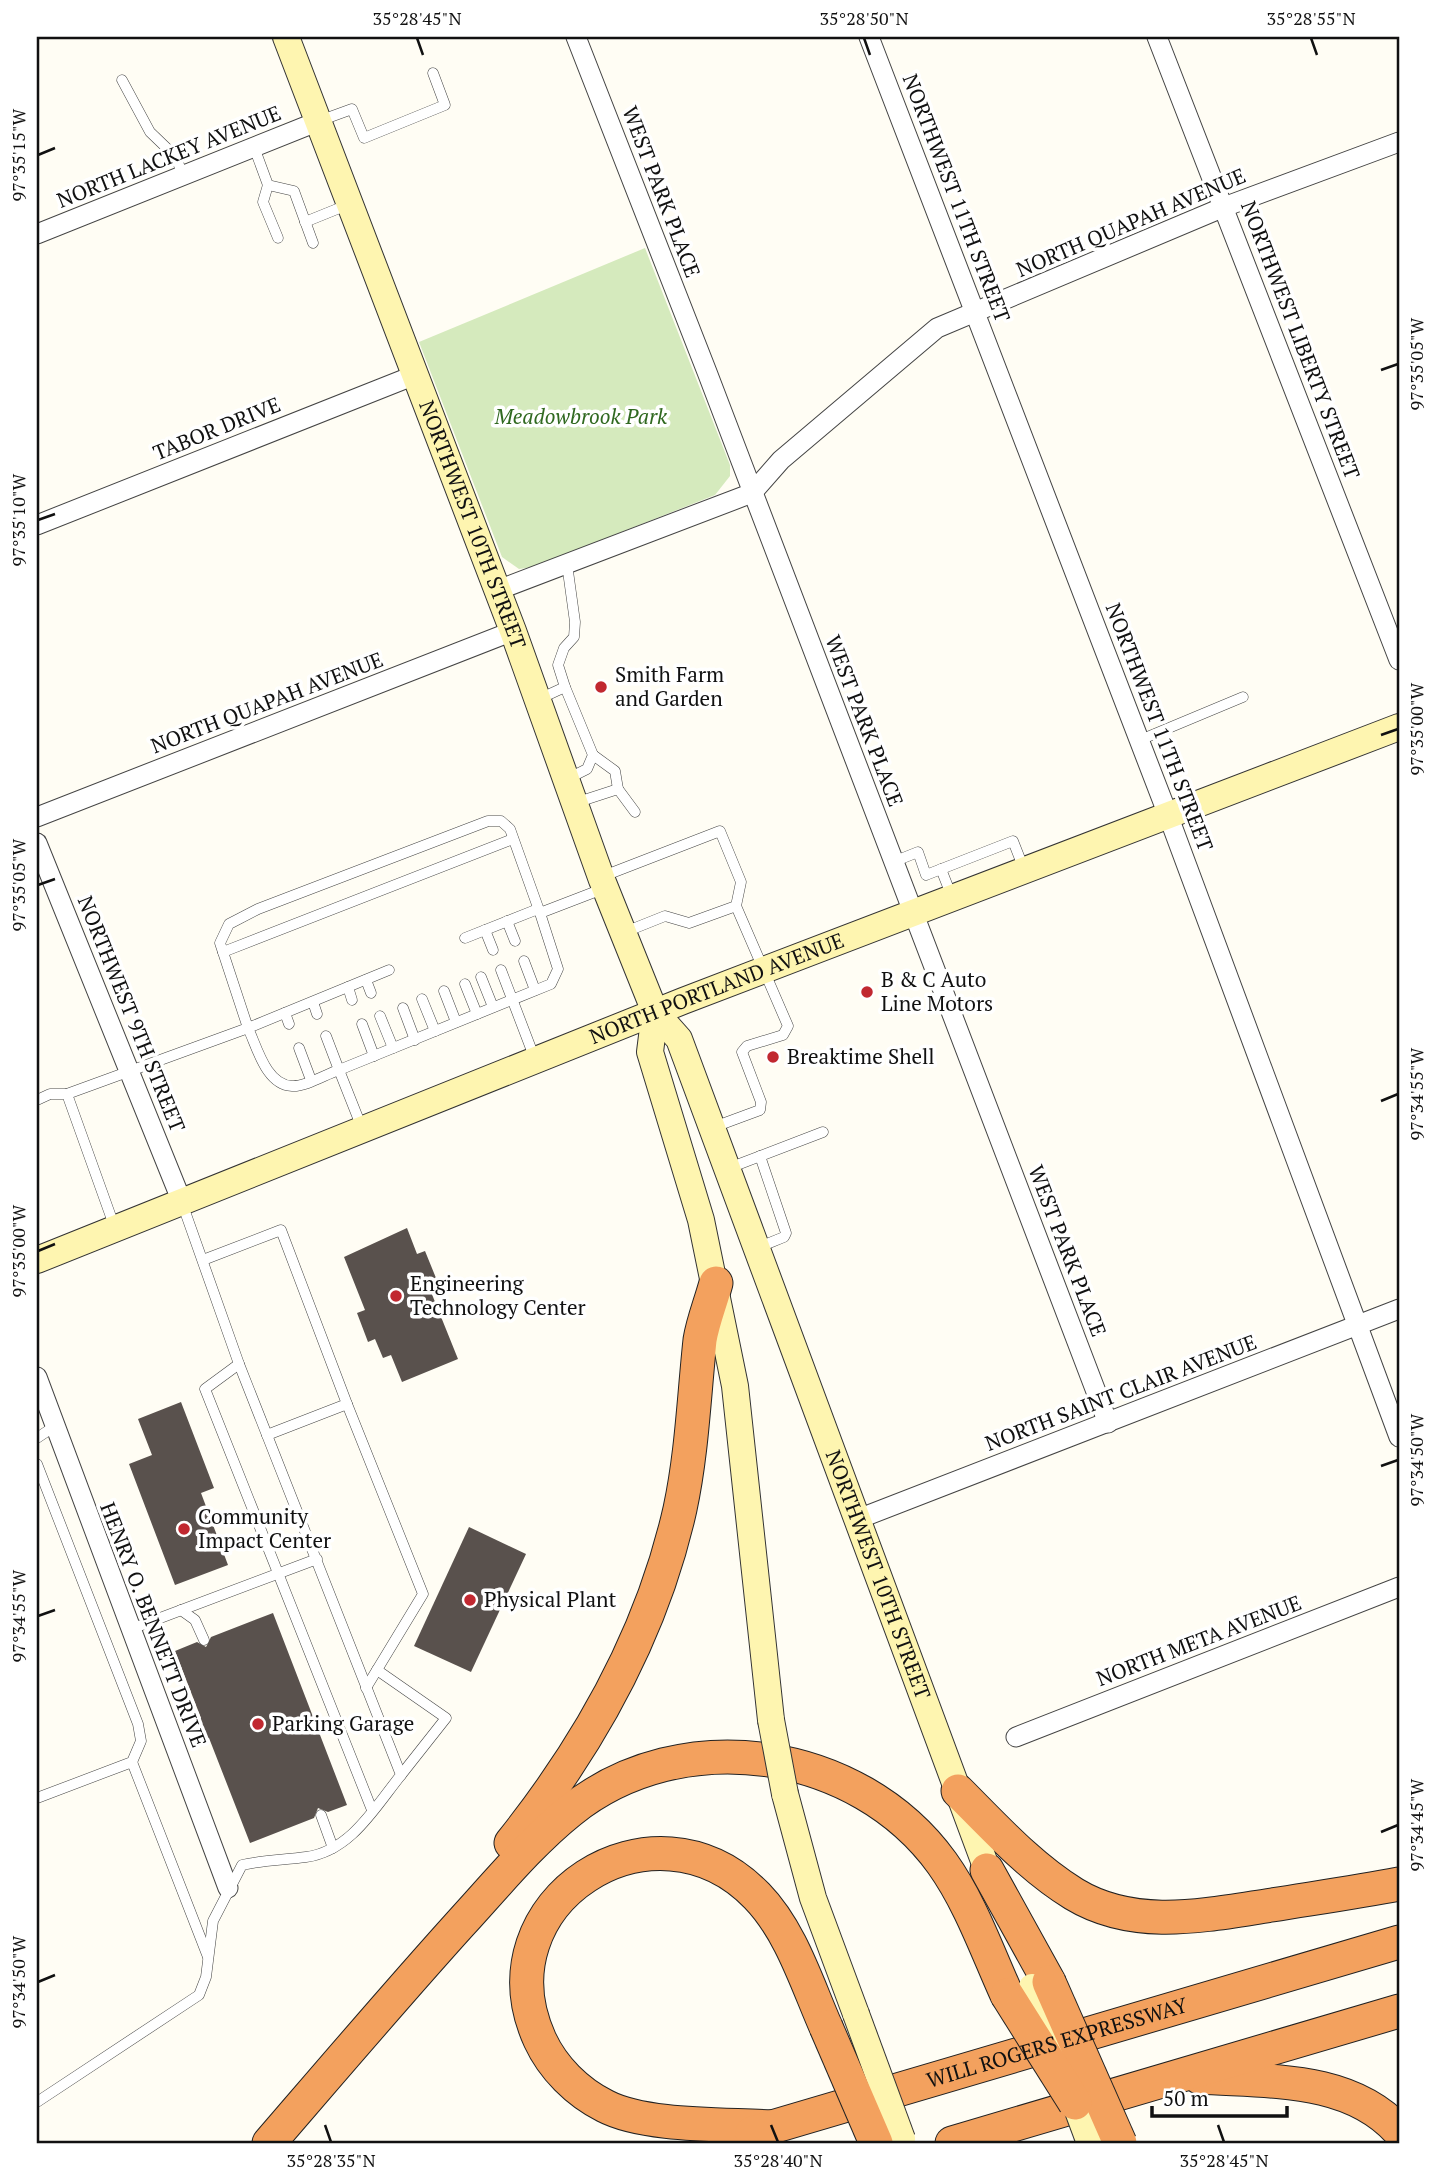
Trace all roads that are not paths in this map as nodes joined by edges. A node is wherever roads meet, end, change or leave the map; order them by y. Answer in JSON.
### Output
{"nodes":[{"id":1,"x":286,"y":37,"type":"edge"},
{"id":2,"x":576,"y":37,"type":"edge"},
{"id":3,"x":869,"y":37,"type":"edge"},
{"id":4,"x":1157,"y":37,"type":"edge"},
{"id":5,"x":433,"y":74,"type":"dead end"},
{"id":6,"x":122,"y":80,"type":"dead end"},
{"id":7,"x":318,"y":121,"type":"junction"},
{"id":8,"x":1399,"y":142,"type":"edge"},
{"id":9,"x":254,"y":147,"type":"junction"},
{"id":10,"x":183,"y":176,"type":"junction"},
{"id":11,"x":268,"y":185,"type":"junction"},
{"id":12,"x":350,"y":203,"type":"junction"},
{"id":13,"x":1224,"y":207,"type":"junction"},
{"id":14,"x":305,"y":222,"type":"junction"},
{"id":15,"x":37,"y":234,"type":"edge"},
{"id":16,"x":278,"y":239,"type":"dead end"},
{"id":17,"x":313,"y":243,"type":"dead end"},
{"id":18,"x":975,"y":313,"type":"junction"},
{"id":19,"x":415,"y":375,"type":"junction"},
{"id":20,"x":752,"y":493,"type":"junction"},
{"id":21,"x":37,"y":525,"type":"edge"},
{"id":22,"x":567,"y":564,"type":"junction"},
{"id":23,"x":498,"y":590,"type":"junction"},
{"id":24,"x":513,"y":631,"type":"junction"},
{"id":25,"x":1399,"y":660,"type":"edge"},
{"id":26,"x":565,"y":687,"type":"junction"},
{"id":27,"x":1243,"y":697,"type":"dead end"},
{"id":28,"x":538,"y":700,"type":"junction"},
{"id":29,"x":1399,"y":727,"type":"edge"},
{"id":30,"x":1140,"y":740,"type":"junction"},
{"id":31,"x":593,"y":755,"type":"junction"},
{"id":32,"x":618,"y":789,"type":"junction"},
{"id":33,"x":570,"y":791,"type":"junction"},
{"id":34,"x":635,"y":811,"type":"dead end"},
{"id":35,"x":1168,"y":815,"type":"junction"},
{"id":36,"x":37,"y":817,"type":"edge"},
{"id":37,"x":513,"y":839,"type":"junction"},
{"id":38,"x":37,"y":842,"type":"edge"},
{"id":39,"x":893,"y":862,"type":"junction"},
{"id":40,"x":941,"y":869,"type":"junction"},
{"id":41,"x":1024,"y":869,"type":"junction"},
{"id":42,"x":603,"y":883,"type":"junction"},
{"id":43,"x":952,"y":897,"type":"junction"},
{"id":44,"x":736,"y":906,"type":"junction"},
{"id":45,"x":539,"y":911,"type":"junction"},
{"id":46,"x":912,"y":912,"type":"junction"},
{"id":47,"x":508,"y":921,"type":"junction"},
{"id":48,"x":485,"y":930,"type":"junction"},
{"id":49,"x":623,"y":933,"type":"junction"},
{"id":50,"x":465,"y":938,"type":"dead end"},
{"id":51,"x":516,"y":941,"type":"dead end"},
{"id":52,"x":493,"y":950,"type":"dead end"},
{"id":53,"x":223,"y":952,"type":"junction"},
{"id":54,"x":523,"y":961,"type":"dead end"},
{"id":55,"x":764,"y":969,"type":"junction"},
{"id":56,"x":389,"y":970,"type":"dead end"},
{"id":57,"x":501,"y":970,"type":"dead end"},
{"id":58,"x":481,"y":977,"type":"dead end"},
{"id":59,"x":366,"y":980,"type":"junction"},
{"id":60,"x":465,"y":984,"type":"dead end"},
{"id":61,"x":348,"y":988,"type":"junction"},
{"id":62,"x":535,"y":990,"type":"junction"},
{"id":63,"x":444,"y":992,"type":"dead end"},
{"id":64,"x":372,"y":993,"type":"dead end"},
{"id":65,"x":422,"y":999,"type":"dead end"},
{"id":66,"x":352,"y":1000,"type":"dead end"},
{"id":67,"x":512,"y":1000,"type":"junction"},
{"id":68,"x":313,"y":1002,"type":"junction"},
{"id":69,"x":493,"y":1007,"type":"junction"},
{"id":70,"x":403,"y":1008,"type":"dead end"},
{"id":71,"x":655,"y":1012,"type":"junction"},
{"id":72,"x":285,"y":1013,"type":"junction"},
{"id":73,"x":317,"y":1014,"type":"dead end"},
{"id":74,"x":477,"y":1014,"type":"junction"},
{"id":75,"x":380,"y":1016,"type":"dead end"},
{"id":76,"x":456,"y":1022,"type":"junction"},
{"id":77,"x":289,"y":1024,"type":"dead end"},
{"id":78,"x":362,"y":1024,"type":"dead end"},
{"id":79,"x":248,"y":1028,"type":"junction"},
{"id":80,"x":435,"y":1031,"type":"junction"},
{"id":81,"x":326,"y":1036,"type":"dead end"},
{"id":82,"x":415,"y":1040,"type":"junction"},
{"id":83,"x":299,"y":1048,"type":"dead end"},
{"id":84,"x":393,"y":1048,"type":"junction"},
{"id":85,"x":374,"y":1056,"type":"junction"},
{"id":86,"x":536,"y":1059,"type":"junction"},
{"id":87,"x":339,"y":1070,"type":"junction"},
{"id":88,"x":130,"y":1073,"type":"junction"},
{"id":89,"x":311,"y":1080,"type":"junction"},
{"id":90,"x":67,"y":1094,"type":"junction"},
{"id":91,"x":37,"y":1100,"type":"edge"},
{"id":92,"x":712,"y":1128,"type":"junction"},
{"id":93,"x":363,"y":1129,"type":"junction"},
{"id":94,"x":823,"y":1132,"type":"dead end"},
{"id":95,"x":760,"y":1157,"type":"junction"},
{"id":96,"x":728,"y":1169,"type":"junction"},
{"id":97,"x":182,"y":1202,"type":"junction"},
{"id":98,"x":115,"y":1229,"type":"junction"},
{"id":99,"x":757,"y":1248,"type":"junction"},
{"id":100,"x":37,"y":1260,"type":"edge"},
{"id":101,"x":202,"y":1261,"type":"junction"},
{"id":102,"x":716,"y":1283,"type":"junction"},
{"id":103,"x":1399,"y":1309,"type":"edge"},
{"id":104,"x":1358,"y":1325,"type":"junction"},
{"id":105,"x":239,"y":1364,"type":"junction"},
{"id":106,"x":37,"y":1377,"type":"edge"},
{"id":107,"x":346,"y":1404,"type":"junction"},
{"id":108,"x":1108,"y":1423,"type":"junction"},
{"id":109,"x":55,"y":1426,"type":"junction"},
{"id":110,"x":267,"y":1435,"type":"junction"},
{"id":111,"x":1399,"y":1437,"type":"edge"},
{"id":112,"x":37,"y":1438,"type":"edge"},
{"id":113,"x":37,"y":1464,"type":"edge"},
{"id":114,"x":858,"y":1519,"type":"junction"},
{"id":115,"x":317,"y":1559,"type":"junction"},
{"id":116,"x":277,"y":1574,"type":"junction"},
{"id":117,"x":1399,"y":1587,"type":"edge"},
{"id":118,"x":181,"y":1610,"type":"junction"},
{"id":119,"x":131,"y":1629,"type":"junction"},
{"id":120,"x":204,"y":1640,"type":"dead end"},
{"id":121,"x":377,"y":1670,"type":"junction"},
{"id":122,"x":366,"y":1688,"type":"junction"},
{"id":123,"x":1016,"y":1737,"type":"dead end"},
{"id":124,"x":132,"y":1762,"type":"junction"},
{"id":125,"x":401,"y":1775,"type":"junction"},
{"id":126,"x":958,"y":1791,"type":"junction"},
{"id":127,"x":37,"y":1798,"type":"edge"},
{"id":128,"x":372,"y":1811,"type":"junction"},
{"id":129,"x":321,"y":1815,"type":"dead end"},
{"id":130,"x":333,"y":1848,"type":"junction"},
{"id":131,"x":987,"y":1870,"type":"joint"},
{"id":132,"x":1399,"y":1884,"type":"edge"},
{"id":133,"x":228,"y":1888,"type":"junction"},
{"id":134,"x":1399,"y":1942,"type":"edge"},
{"id":135,"x":208,"y":1959,"type":"junction"},
{"id":136,"x":1029,"y":1988,"type":"junction"},
{"id":137,"x":1399,"y":2011,"type":"edge"},
{"id":138,"x":377,"y":2017,"type":"junction"},
{"id":139,"x":841,"y":2021,"type":"junction"},
{"id":140,"x":1179,"y":2076,"type":"junction"},
{"id":141,"x":37,"y":2102,"type":"edge"},
{"id":142,"x":1075,"y":2103,"type":"joint"},
{"id":143,"x":772,"y":2127,"type":"junction"},
{"id":144,"x":1399,"y":2131,"type":"edge"},
{"id":145,"x":896,"y":2142,"type":"edge"},
{"id":146,"x":269,"y":2143,"type":"edge"},
{"id":147,"x":716,"y":2143,"type":"edge"},
{"id":148,"x":952,"y":2143,"type":"edge"},
{"id":149,"x":1090,"y":2143,"type":"edge"},
{"id":150,"x":1120,"y":2143,"type":"edge"}],
"edges":[{"from":1,"to":7,"type":"main road","name":"NORTHWEST 10TH STREET"},
{"from":2,"to":20,"type":"street","name":"WEST PARK PLACE"},
{"from":3,"to":18,"type":"street","name":"NORTHWEST 11TH STREET"},
{"from":4,"to":13,"type":"street","name":"NORTHWEST LIBERTY STREET"},
{"from":5,"to":7,"type":"lane"},
{"from":6,"to":10,"type":"lane"},
{"from":7,"to":9,"type":"street","name":"NORTH LACKEY AVENUE"},
{"from":7,"to":12,"type":"main road","name":"NORTHWEST 10TH STREET"},
{"from":8,"to":13,"type":"street","name":"NORTH QUAPAH AVENUE"},
{"from":9,"to":10,"type":"street","name":"NORTH LACKEY AVENUE"},
{"from":9,"to":11,"type":"lane"},
{"from":10,"to":15,"type":"street","name":"NORTH LACKEY AVENUE"},
{"from":11,"to":14,"type":"lane"},
{"from":11,"to":16,"type":"lane"},
{"from":12,"to":14,"type":"lane"},
{"from":12,"to":19,"type":"main road","name":"NORTHWEST 10TH STREET"},
{"from":13,"to":18,"type":"street","name":"NORTH QUAPAH AVENUE"},
{"from":13,"to":25,"type":"street","name":"NORTHWEST LIBERTY STREET"},
{"from":14,"to":17,"type":"lane"},
{"from":18,"to":20,"type":"street","name":"NORTH QUAPAH AVENUE"},
{"from":18,"to":30,"type":"street","name":"NORTHWEST 11TH STREET"},
{"from":19,"to":21,"type":"street","name":"TABOR DRIVE"},
{"from":19,"to":23,"type":"main road","name":"NORTHWEST 10TH STREET"},
{"from":20,"to":22,"type":"street","name":"NORTH QUAPAH AVENUE"},
{"from":20,"to":39,"type":"street","name":"WEST PARK PLACE"},
{"from":22,"to":23,"type":"street","name":"NORTH QUAPAH AVENUE"},
{"from":22,"to":26,"type":"lane"},
{"from":23,"to":24,"type":"main road","name":"NORTHWEST 10TH STREET"},
{"from":24,"to":28,"type":"main road","name":"NORTHWEST 10TH STREET"},
{"from":24,"to":36,"type":"street","name":"NORTH QUAPAH AVENUE"},
{"from":26,"to":28,"type":"lane"},
{"from":26,"to":31,"type":"lane"},
{"from":27,"to":30,"type":"lane"},
{"from":28,"to":33,"type":"main road","name":"NORTHWEST 10TH STREET"},
{"from":29,"to":35,"type":"main road","name":"NORTH PORTLAND AVENUE"},
{"from":30,"to":35,"type":"street","name":"NORTHWEST 11TH STREET"},
{"from":31,"to":32,"type":"lane"},
{"from":31,"to":33,"type":"lane"},
{"from":32,"to":33,"type":"lane"},
{"from":32,"to":34,"type":"lane"},
{"from":33,"to":42,"type":"main road","name":"NORTHWEST 10TH STREET"},
{"from":35,"to":41,"type":"main road","name":"NORTH PORTLAND AVENUE"},
{"from":35,"to":104,"type":"street","name":"NORTHWEST 11TH STREET"},
{"from":37,"to":45,"type":"lane"},
{"from":37,"to":53,"type":"lane"},
{"from":37,"to":53,"type":"lane"},
{"from":38,"to":88,"type":"street","name":"NORTHWEST 9TH STREET"},
{"from":39,"to":40,"type":"lane"},
{"from":39,"to":46,"type":"street","name":"WEST PARK PLACE"},
{"from":40,"to":41,"type":"lane"},
{"from":40,"to":43,"type":"lane"},
{"from":41,"to":43,"type":"main road","name":"NORTH PORTLAND AVENUE"},
{"from":42,"to":44,"type":"lane"},
{"from":42,"to":45,"type":"lane"},
{"from":42,"to":49,"type":"main road","name":"NORTHWEST 10TH STREET"},
{"from":43,"to":46,"type":"main road","name":"NORTH PORTLAND AVENUE"},
{"from":44,"to":49,"type":"lane"},
{"from":44,"to":55,"type":"lane"},
{"from":45,"to":47,"type":"lane"},
{"from":45,"to":62,"type":"lane"},
{"from":46,"to":55,"type":"main road","name":"NORTH PORTLAND AVENUE"},
{"from":46,"to":108,"type":"street","name":"WEST PARK PLACE"},
{"from":47,"to":48,"type":"lane"},
{"from":47,"to":51,"type":"lane"},
{"from":48,"to":50,"type":"lane"},
{"from":48,"to":52,"type":"lane"},
{"from":49,"to":71,"type":"main road","name":"NORTHWEST 10TH STREET"},
{"from":53,"to":79,"type":"lane"},
{"from":54,"to":62,"type":"lane"},
{"from":55,"to":71,"type":"main road","name":"NORTH PORTLAND AVENUE"},
{"from":55,"to":92,"type":"lane"},
{"from":56,"to":59,"type":"lane"},
{"from":57,"to":67,"type":"lane"},
{"from":58,"to":69,"type":"lane"},
{"from":59,"to":61,"type":"lane"},
{"from":59,"to":64,"type":"lane"},
{"from":60,"to":74,"type":"lane"},
{"from":61,"to":66,"type":"lane"},
{"from":61,"to":68,"type":"lane"},
{"from":62,"to":67,"type":"lane"},
{"from":63,"to":76,"type":"lane"},
{"from":65,"to":80,"type":"lane"},
{"from":67,"to":69,"type":"lane"},
{"from":67,"to":86,"type":"lane"},
{"from":68,"to":72,"type":"lane"},
{"from":68,"to":73,"type":"lane"},
{"from":69,"to":74,"type":"lane"},
{"from":70,"to":82,"type":"lane"},
{"from":71,"to":86,"type":"main road","name":"NORTH PORTLAND AVENUE"},
{"from":71,"to":92,"type":"main road","name":"NORTHWEST 10TH STREET"},
{"from":71,"to":102,"type":"main road","name":"NORTHWEST 10TH STREET"},
{"from":72,"to":77,"type":"lane"},
{"from":72,"to":79,"type":"lane"},
{"from":74,"to":76,"type":"lane"},
{"from":75,"to":84,"type":"lane"},
{"from":76,"to":80,"type":"lane"},
{"from":78,"to":85,"type":"lane"},
{"from":79,"to":88,"type":"lane"},
{"from":79,"to":89,"type":"lane"},
{"from":80,"to":82,"type":"lane"},
{"from":81,"to":87,"type":"lane"},
{"from":82,"to":84,"type":"lane"},
{"from":83,"to":89,"type":"lane"},
{"from":84,"to":85,"type":"lane"},
{"from":85,"to":87,"type":"lane"},
{"from":86,"to":93,"type":"main road","name":"NORTH PORTLAND AVENUE"},
{"from":87,"to":89,"type":"lane"},
{"from":87,"to":93,"type":"lane"},
{"from":88,"to":90,"type":"lane"},
{"from":88,"to":97,"type":"street","name":"NORTHWEST 9TH STREET"},
{"from":90,"to":91,"type":"lane"},
{"from":90,"to":98,"type":"lane"},
{"from":92,"to":96,"type":"main road","name":"NORTHWEST 10TH STREET"},
{"from":93,"to":97,"type":"main road","name":"NORTH PORTLAND AVENUE"},
{"from":94,"to":95,"type":"lane"},
{"from":95,"to":96,"type":"lane"},
{"from":95,"to":99,"type":"lane"},
{"from":96,"to":99,"type":"main road","name":"NORTHWEST 10TH STREET"},
{"from":97,"to":98,"type":"main road","name":"NORTH PORTLAND AVENUE"},
{"from":97,"to":101,"type":"lane"},
{"from":98,"to":100,"type":"main road","name":"NORTH PORTLAND AVENUE"},
{"from":99,"to":114,"type":"main road","name":"NORTHWEST 10TH STREET"},
{"from":101,"to":105,"type":"lane"},
{"from":101,"to":107,"type":"lane"},
{"from":102,"to":138,"type":"highway"},
{"from":102,"to":139,"type":"main road","name":"NORTHWEST 10TH STREET","bridge":true},
{"from":103,"to":104,"type":"street","name":"NORTH SAINT CLAIR AVENUE"},
{"from":104,"to":108,"type":"street","name":"NORTH SAINT CLAIR AVENUE"},
{"from":104,"to":111,"type":"street","name":"NORTHWEST 11TH STREET"},
{"from":105,"to":110,"type":"lane"},
{"from":105,"to":116,"type":"lane"},
{"from":106,"to":109,"type":"street","name":"HENRY O. BENNETT DRIVE"},
{"from":107,"to":110,"type":"lane"},
{"from":107,"to":121,"type":"lane"},
{"from":108,"to":114,"type":"street","name":"NORTH SAINT CLAIR AVENUE"},
{"from":109,"to":112,"type":"lane"},
{"from":109,"to":119,"type":"street","name":"HENRY O. BENNETT DRIVE"},
{"from":110,"to":115,"type":"lane"},
{"from":113,"to":124,"type":"lane"},
{"from":114,"to":126,"type":"main road","name":"NORTHWEST 10TH STREET"},
{"from":115,"to":116,"type":"lane"},
{"from":115,"to":122,"type":"lane"},
{"from":116,"to":118,"type":"lane"},
{"from":116,"to":128,"type":"lane"},
{"from":117,"to":123,"type":"street","name":"NORTH META AVENUE"},
{"from":118,"to":119,"type":"lane"},
{"from":118,"to":120,"type":"lane"},
{"from":119,"to":133,"type":"street","name":"HENRY O. BENNETT DRIVE"},
{"from":121,"to":122,"type":"lane"},
{"from":121,"to":125,"type":"lane"},
{"from":122,"to":125,"type":"lane"},
{"from":124,"to":127,"type":"lane"},
{"from":124,"to":135,"type":"lane"},
{"from":125,"to":128,"type":"lane"},
{"from":126,"to":131,"type":"main road","name":"NORTHWEST 10TH STREET"},
{"from":126,"to":132,"type":"highway"},
{"from":128,"to":130,"type":"lane"},
{"from":129,"to":130,"type":"lane"},
{"from":130,"to":133,"type":"lane"},
{"from":131,"to":136,"type":"highway"},
{"from":133,"to":135,"type":"lane"},
{"from":134,"to":143,"type":"highway","name":"WILL ROGERS EXPRESSWAY"},
{"from":135,"to":141,"type":"lane"},
{"from":136,"to":138,"type":"highway"},
{"from":136,"to":142,"type":"highway","bridge":true},
{"from":136,"to":150,"type":"highway","bridge":true},
{"from":137,"to":140,"type":"highway"},
{"from":138,"to":146,"type":"highway"},
{"from":139,"to":143,"type":"highway"},
{"from":139,"to":145,"type":"highway","bridge":true},
{"from":140,"to":144,"type":"highway"},
{"from":140,"to":148,"type":"highway"},
{"from":142,"to":149,"type":"main road","bridge":true},
{"from":143,"to":147,"type":"highway","name":"WILL ROGERS EXPRESSWAY"}]}
